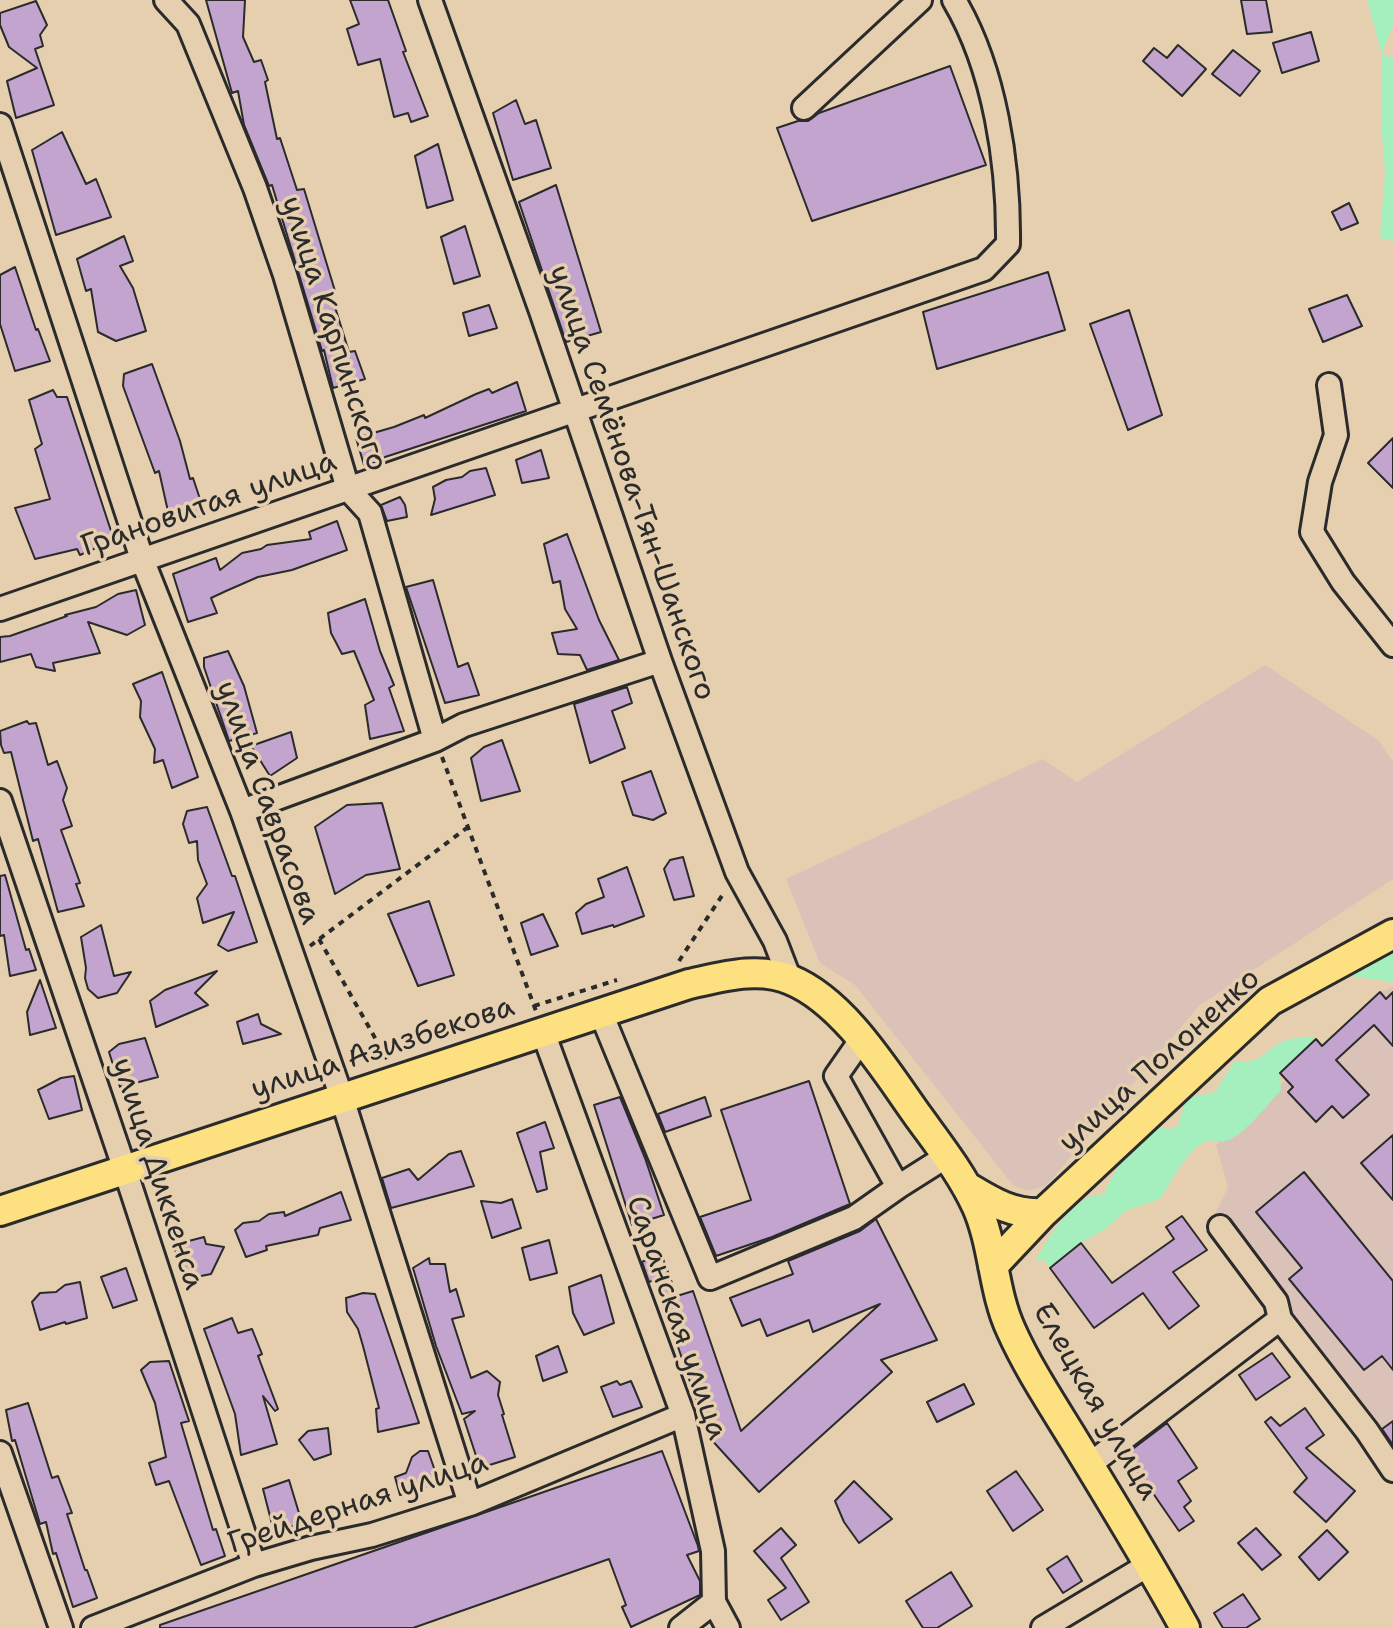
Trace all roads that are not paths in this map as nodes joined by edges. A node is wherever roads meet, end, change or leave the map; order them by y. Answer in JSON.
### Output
{"nodes":[{"id":1,"x":166,"y":0,"type":"edge"},
{"id":2,"x":430,"y":0,"type":"edge"},
{"id":3,"x":920,"y":0,"type":"edge"},
{"id":4,"x":954,"y":0,"type":"edge"},
{"id":5,"x":804,"y":108,"type":"dead end"},
{"id":6,"x":0,"y":125,"type":"edge"},
{"id":7,"x":1329,"y":385,"type":"dead end"},
{"id":8,"x":574,"y":410,"type":"junction"},
{"id":9,"x":348,"y":489,"type":"junction"},
{"id":10,"x":142,"y":559,"type":"junction"},
{"id":11,"x":0,"y":609,"type":"edge"},
{"id":12,"x":1393,"y":645,"type":"edge"},
{"id":13,"x":660,"y":661,"type":"junction"},
{"id":14,"x":435,"y":740,"type":"junction"},
{"id":15,"x":0,"y":801,"type":"edge"},
{"id":16,"x":242,"y":811,"type":"junction"},
{"id":17,"x":1393,"y":934,"type":"edge"},
{"id":18,"x":790,"y":980,"type":"junction"},
{"id":19,"x":601,"y":1013,"type":"junction"},
{"id":20,"x":539,"y":1019,"type":"junction"},
{"id":21,"x":861,"y":1040,"type":"junction"},
{"id":22,"x":342,"y":1098,"type":"junction"},
{"id":23,"x":947,"y":1156,"type":"junction"},
{"id":24,"x":125,"y":1170,"type":"junction"},
{"id":25,"x":966,"y":1186,"type":"junction"},
{"id":26,"x":898,"y":1187,"type":"junction"},
{"id":27,"x":0,"y":1211,"type":"edge"},
{"id":28,"x":1043,"y":1213,"type":"junction"},
{"id":29,"x":1220,"y":1227,"type":"dead end"},
{"id":30,"x":993,"y":1266,"type":"junction"},
{"id":31,"x":1280,"y":1319,"type":"junction"},
{"id":32,"x":683,"y":1415,"type":"junction"},
{"id":33,"x":0,"y":1453,"type":"edge"},
{"id":34,"x":1089,"y":1465,"type":"junction"},
{"id":35,"x":1393,"y":1470,"type":"edge"},
{"id":36,"x":470,"y":1504,"type":"junction"},
{"id":37,"x":1150,"y":1564,"type":"junction"},
{"id":38,"x":254,"y":1565,"type":"junction"},
{"id":39,"x":714,"y":1602,"type":"junction"},
{"id":40,"x":61,"y":1628,"type":"edge"},
{"id":41,"x":93,"y":1628,"type":"edge"},
{"id":42,"x":681,"y":1628,"type":"edge"},
{"id":43,"x":728,"y":1628,"type":"edge"},
{"id":44,"x":1043,"y":1628,"type":"edge"},
{"id":45,"x":1185,"y":1628,"type":"edge"}],
"edges":[{"from":1,"to":9,"type":"street","name":"улица Карпинского"},
{"from":2,"to":8,"type":"street","name":"улица Семёнова-Тян-Шанского"},
{"from":3,"to":5,"type":"street"},
{"from":4,"to":8,"type":"street","name":"Грановитая улица"},
{"from":6,"to":10,"type":"street","name":"улица Саврасова"},
{"from":7,"to":12,"type":"street"},
{"from":8,"to":9,"type":"street","name":"Грановитая улица"},
{"from":8,"to":13,"type":"street","name":"улица Семёнова-Тян-Шанского"},
{"from":9,"to":10,"type":"street","name":"Грановитая улица"},
{"from":9,"to":14,"type":"street","name":"улица Карпинского"},
{"from":10,"to":11,"type":"street","name":"Грановитая улица"},
{"from":10,"to":16,"type":"street","name":"улица Саврасова"},
{"from":13,"to":14,"type":"street"},
{"from":13,"to":18,"type":"street","name":"улица Семёнова-Тян-Шанского"},
{"from":14,"to":16,"type":"street"},
{"from":15,"to":24,"type":"street","name":"улица Диккенса"},
{"from":16,"to":22,"type":"street","name":"улица Саврасова"},
{"from":17,"to":28,"type":"main road","name":"улица Полоненко"},
{"from":18,"to":19,"type":"main road","name":"улица Азизбекова"},
{"from":18,"to":21,"type":"main road","name":"Елецкая улица"},
{"from":19,"to":20,"type":"main road","name":"улица Азизбекова"},
{"from":19,"to":26,"type":"street"},
{"from":20,"to":22,"type":"main road","name":"улица Азизбекова"},
{"from":20,"to":32,"type":"street","name":"Саранская улица"},
{"from":21,"to":23,"type":"main road","name":"Елецкая улица"},
{"from":21,"to":26,"type":"street"},
{"from":22,"to":24,"type":"main road","name":"улица Азизбекова"},
{"from":22,"to":36,"type":"street","name":"улица Саврасова"},
{"from":23,"to":25,"type":"main road","name":"Елецкая улица"},
{"from":23,"to":26,"type":"street"},
{"from":24,"to":27,"type":"main road","name":"улица Азизбекова"},
{"from":24,"to":38,"type":"street","name":"улица Диккенса"},
{"from":25,"to":28,"type":"main road"},
{"from":25,"to":30,"type":"main road","name":"Елецкая улица"},
{"from":28,"to":30,"type":"main road","name":"улица Полоненко"},
{"from":29,"to":31,"type":"street"},
{"from":30,"to":34,"type":"main road","name":"Елецкая улица"},
{"from":31,"to":34,"type":"street"},
{"from":31,"to":35,"type":"street"},
{"from":32,"to":36,"type":"street","name":"Грейдерная улица"},
{"from":32,"to":39,"type":"street","name":"Саранская улица"},
{"from":33,"to":40,"type":"street"},
{"from":34,"to":37,"type":"main road","name":"Елецкая улица"},
{"from":36,"to":38,"type":"street","name":"Грейдерная улица"},
{"from":37,"to":44,"type":"street"},
{"from":37,"to":45,"type":"main road","name":"Елецкая улица"},
{"from":38,"to":41,"type":"street","name":"Грейдерная улица"},
{"from":39,"to":42,"type":"street"},
{"from":39,"to":43,"type":"street","name":"Саранская улица"}]}
